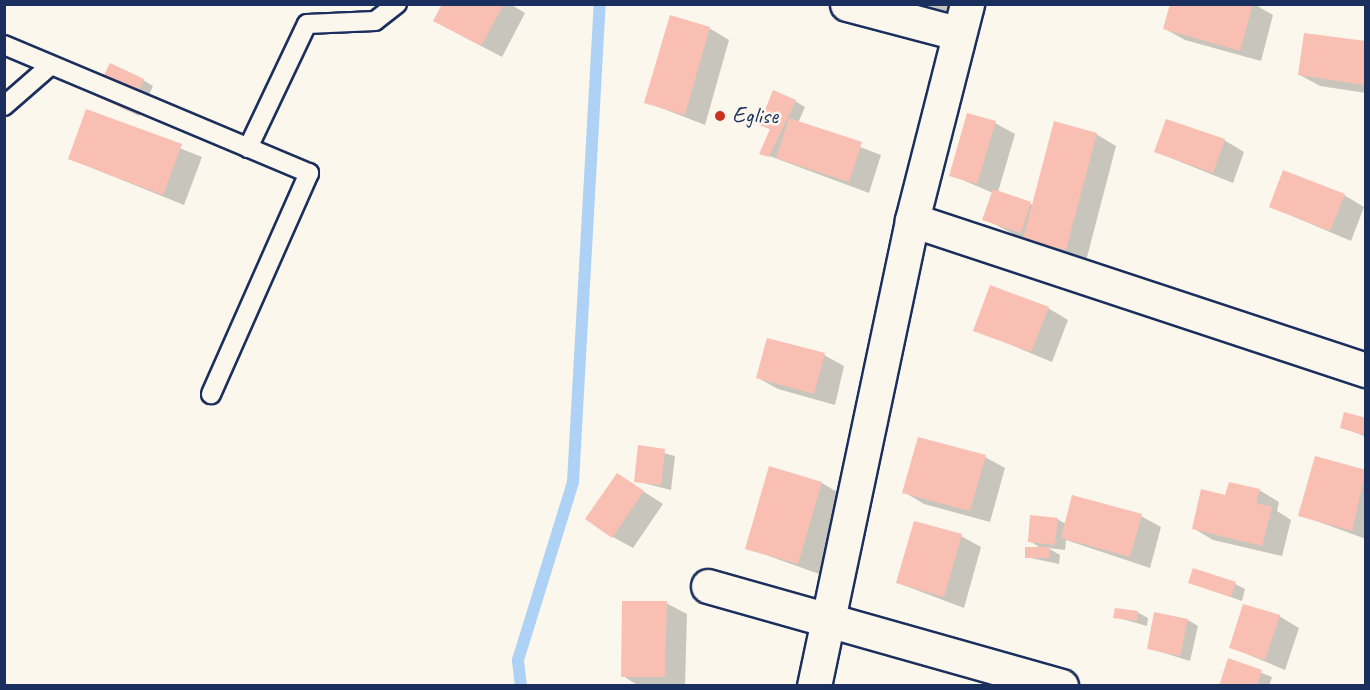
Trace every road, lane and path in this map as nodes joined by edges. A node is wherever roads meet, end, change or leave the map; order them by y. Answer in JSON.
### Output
{"nodes":[{"id":1,"x":397,"y":4,"type":"edge"},
{"id":2,"x":847,"y":4,"type":"edge"},
{"id":3,"x":962,"y":19,"type":"edge"},
{"id":4,"x":4,"y":45,"type":"edge"},
{"id":5,"x":51,"y":65,"type":"junction"},
{"id":6,"x":4,"y":106,"type":"edge"},
{"id":7,"x":248,"y":148,"type":"junction"},
{"id":8,"x":912,"y":220,"type":"junction"},
{"id":9,"x":1365,"y":370,"type":"edge"},
{"id":10,"x":211,"y":394,"type":"dead end"},
{"id":11,"x":708,"y":586,"type":"dead end"},
{"id":12,"x":830,"y":619,"type":"junction"},
{"id":13,"x":814,"y":686,"type":"edge"},
{"id":14,"x":1061,"y":686,"type":"edge"}],
"edges":[{"from":1,"to":7,"type":"lane"},
{"from":2,"to":3,"type":"street"},
{"from":3,"to":8,"type":"street"},
{"from":4,"to":5,"type":"lane"},
{"from":5,"to":6,"type":"lane"},
{"from":5,"to":7,"type":"lane"},
{"from":7,"to":10,"type":"lane"},
{"from":8,"to":9,"type":"street"},
{"from":8,"to":12,"type":"street"},
{"from":11,"to":12,"type":"street"},
{"from":12,"to":13,"type":"street"},
{"from":12,"to":14,"type":"street"}]}
